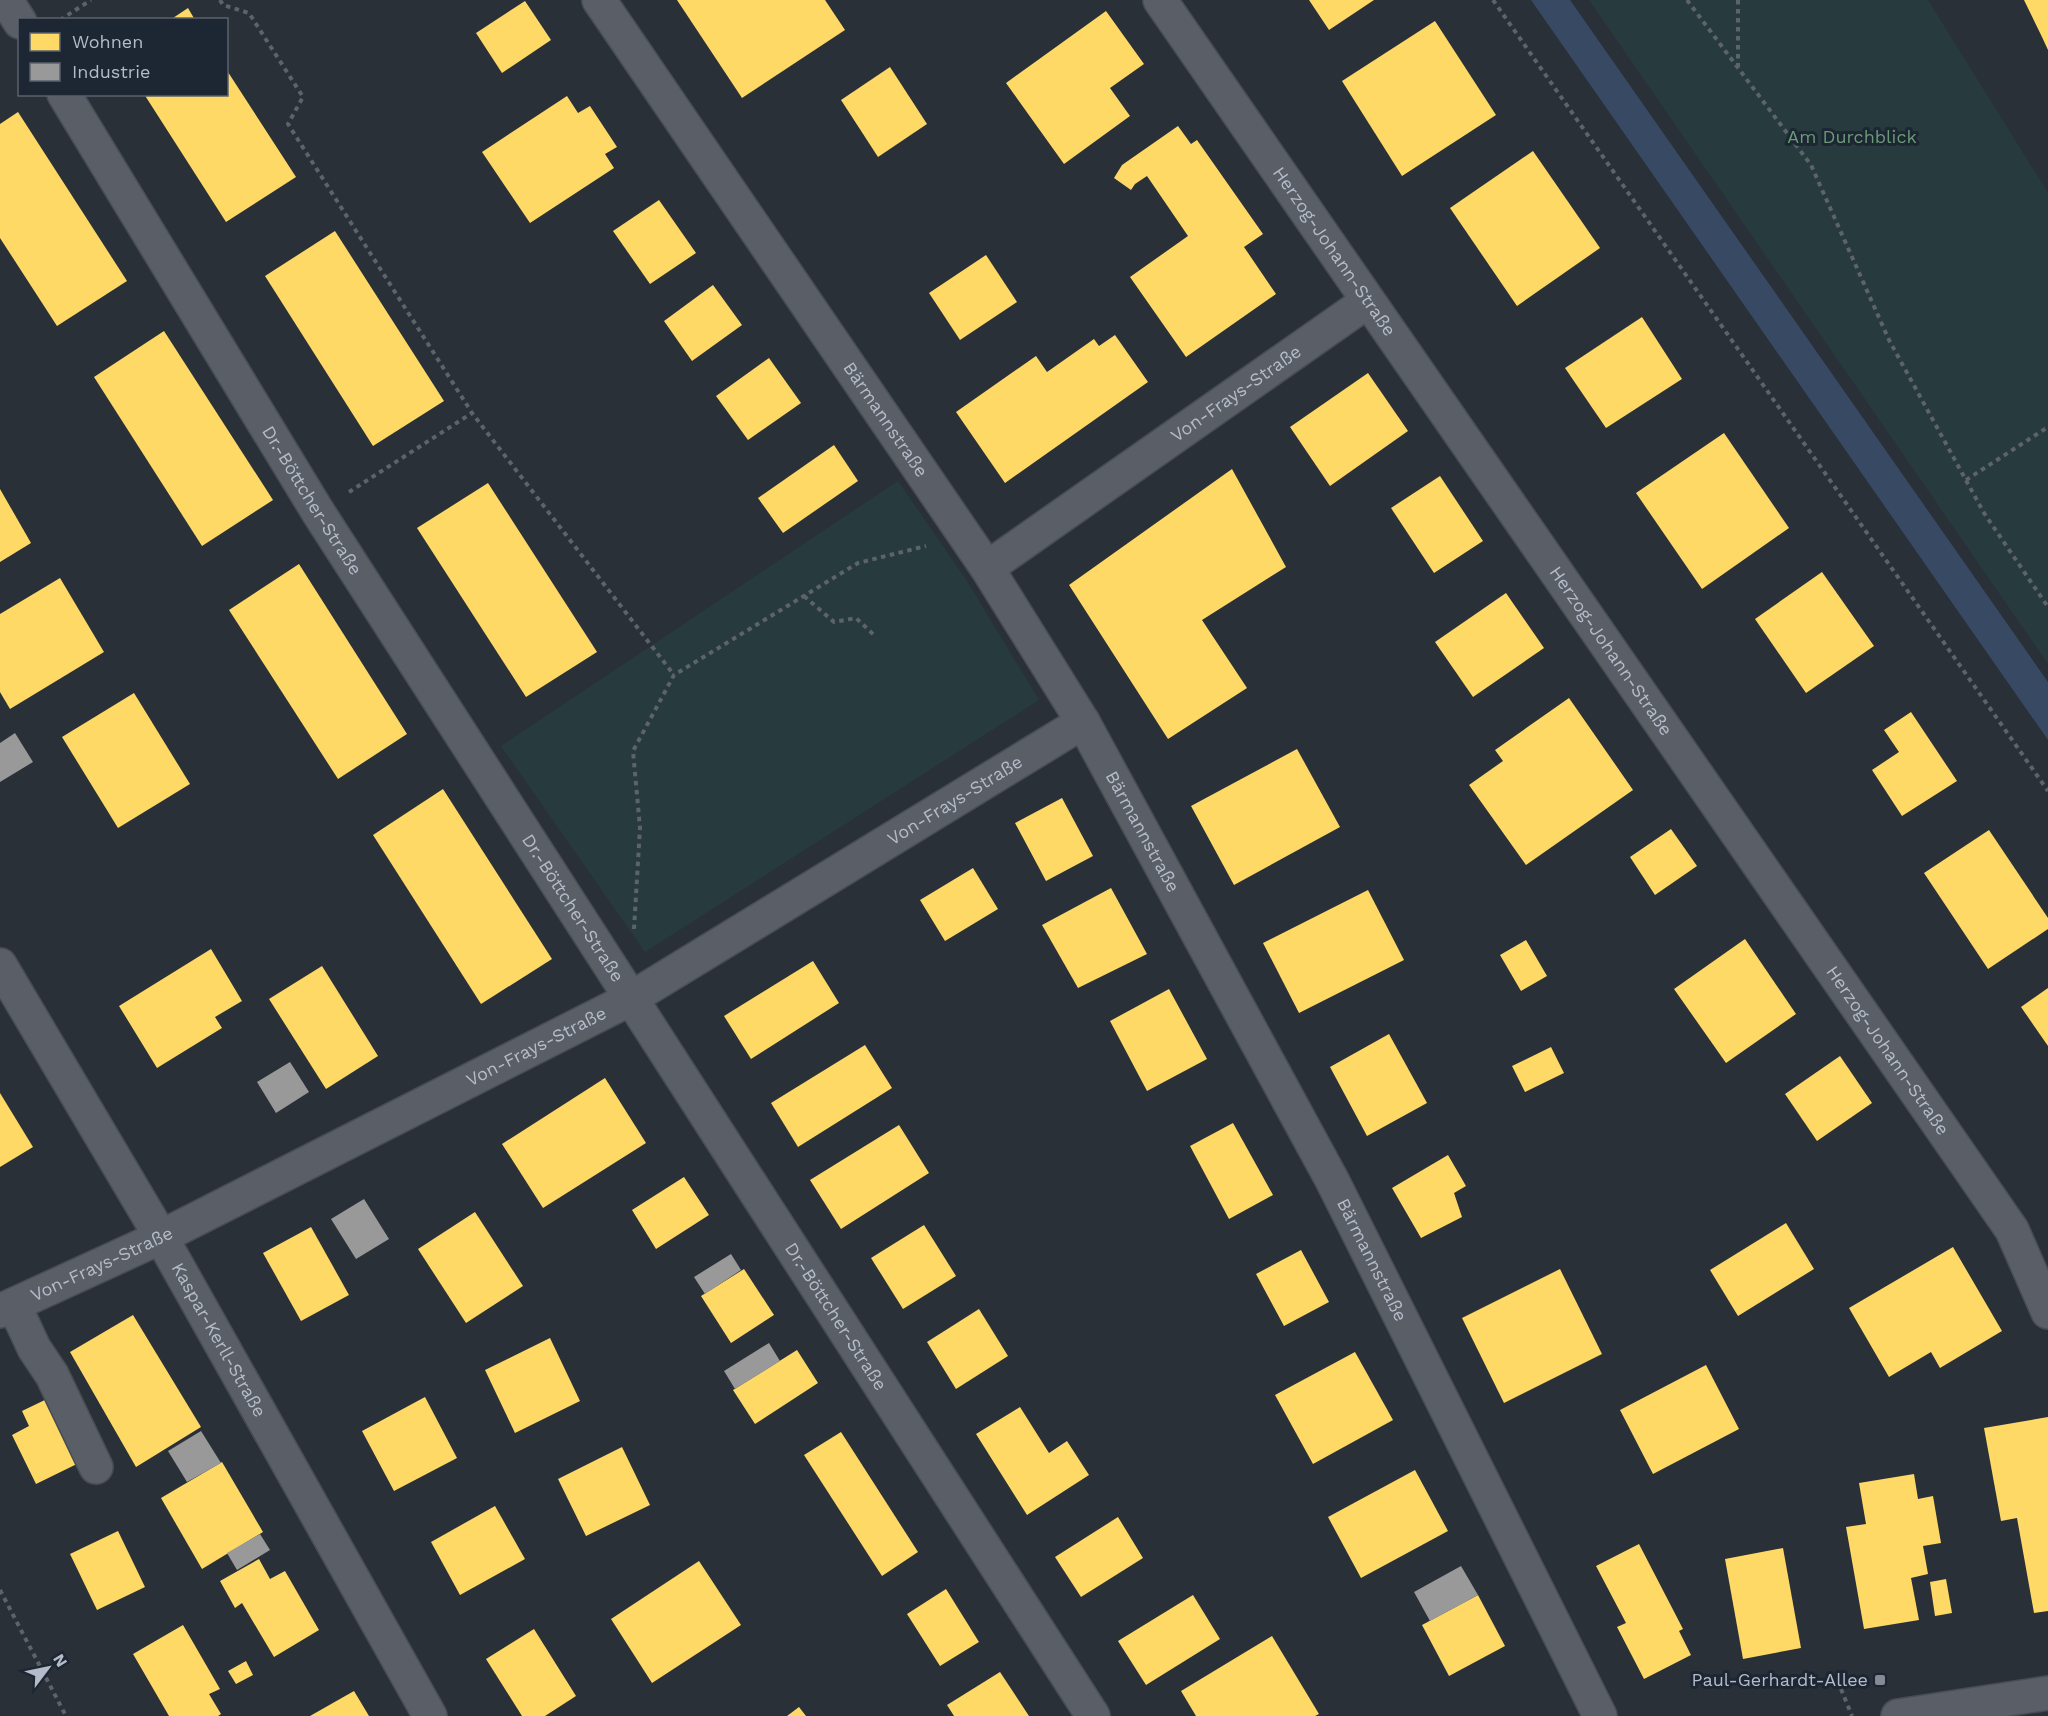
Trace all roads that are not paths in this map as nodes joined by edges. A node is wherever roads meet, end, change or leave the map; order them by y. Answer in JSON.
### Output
{"nodes":[{"id":1,"x":6,"y":0,"type":"edge"},
{"id":2,"x":599,"y":0,"type":"edge"},
{"id":3,"x":1160,"y":0,"type":"edge"},
{"id":4,"x":18,"y":19,"type":"edge"},
{"id":5,"x":65,"y":96,"type":"edge"},
{"id":6,"x":1368,"y":301,"type":"junction"},
{"id":7,"x":987,"y":568,"type":"junction"},
{"id":8,"x":1083,"y":722,"type":"junction"},
{"id":9,"x":0,"y":965,"type":"edge"},
{"id":10,"x":630,"y":999,"type":"junction"},
{"id":11,"x":161,"y":1237,"type":"junction"},
{"id":12,"x":7,"y":1308,"type":"edge"},
{"id":13,"x":2048,"y":1312,"type":"edge"},
{"id":14,"x":96,"y":1467,"type":"dead end"},
{"id":15,"x":2048,"y":1693,"type":"edge"},
{"id":16,"x":430,"y":1716,"type":"edge"},
{"id":17,"x":1093,"y":1716,"type":"edge"},
{"id":18,"x":1600,"y":1716,"type":"edge"},
{"id":19,"x":1898,"y":1716,"type":"edge"}],
"edges":[{"from":1,"to":4,"type":"street"},
{"from":2,"to":7,"type":"street","name":"Bärmannstraße"},
{"from":3,"to":6,"type":"street","name":"Herzog-Johann-Straße"},
{"from":5,"to":10,"type":"street","name":"Dr.-Böttcher-Straße"},
{"from":6,"to":7,"type":"street","name":"Von-Frays-Straße"},
{"from":6,"to":13,"type":"street","name":"Herzog-Johann-Straße"},
{"from":7,"to":8,"type":"street","name":"Bärmannstraße"},
{"from":8,"to":10,"type":"street","name":"Von-Frays-Straße"},
{"from":8,"to":18,"type":"street","name":"Bärmannstraße"},
{"from":9,"to":11,"type":"street","name":"Kaspar-Kerll-Straße"},
{"from":10,"to":11,"type":"street","name":"Von-Frays-Straße"},
{"from":10,"to":17,"type":"street","name":"Dr.-Böttcher-Straße"},
{"from":11,"to":12,"type":"street","name":"Von-Frays-Straße"},
{"from":11,"to":16,"type":"street","name":"Kaspar-Kerll-Straße"},
{"from":12,"to":14,"type":"street"},
{"from":15,"to":19,"type":"street"}]}
